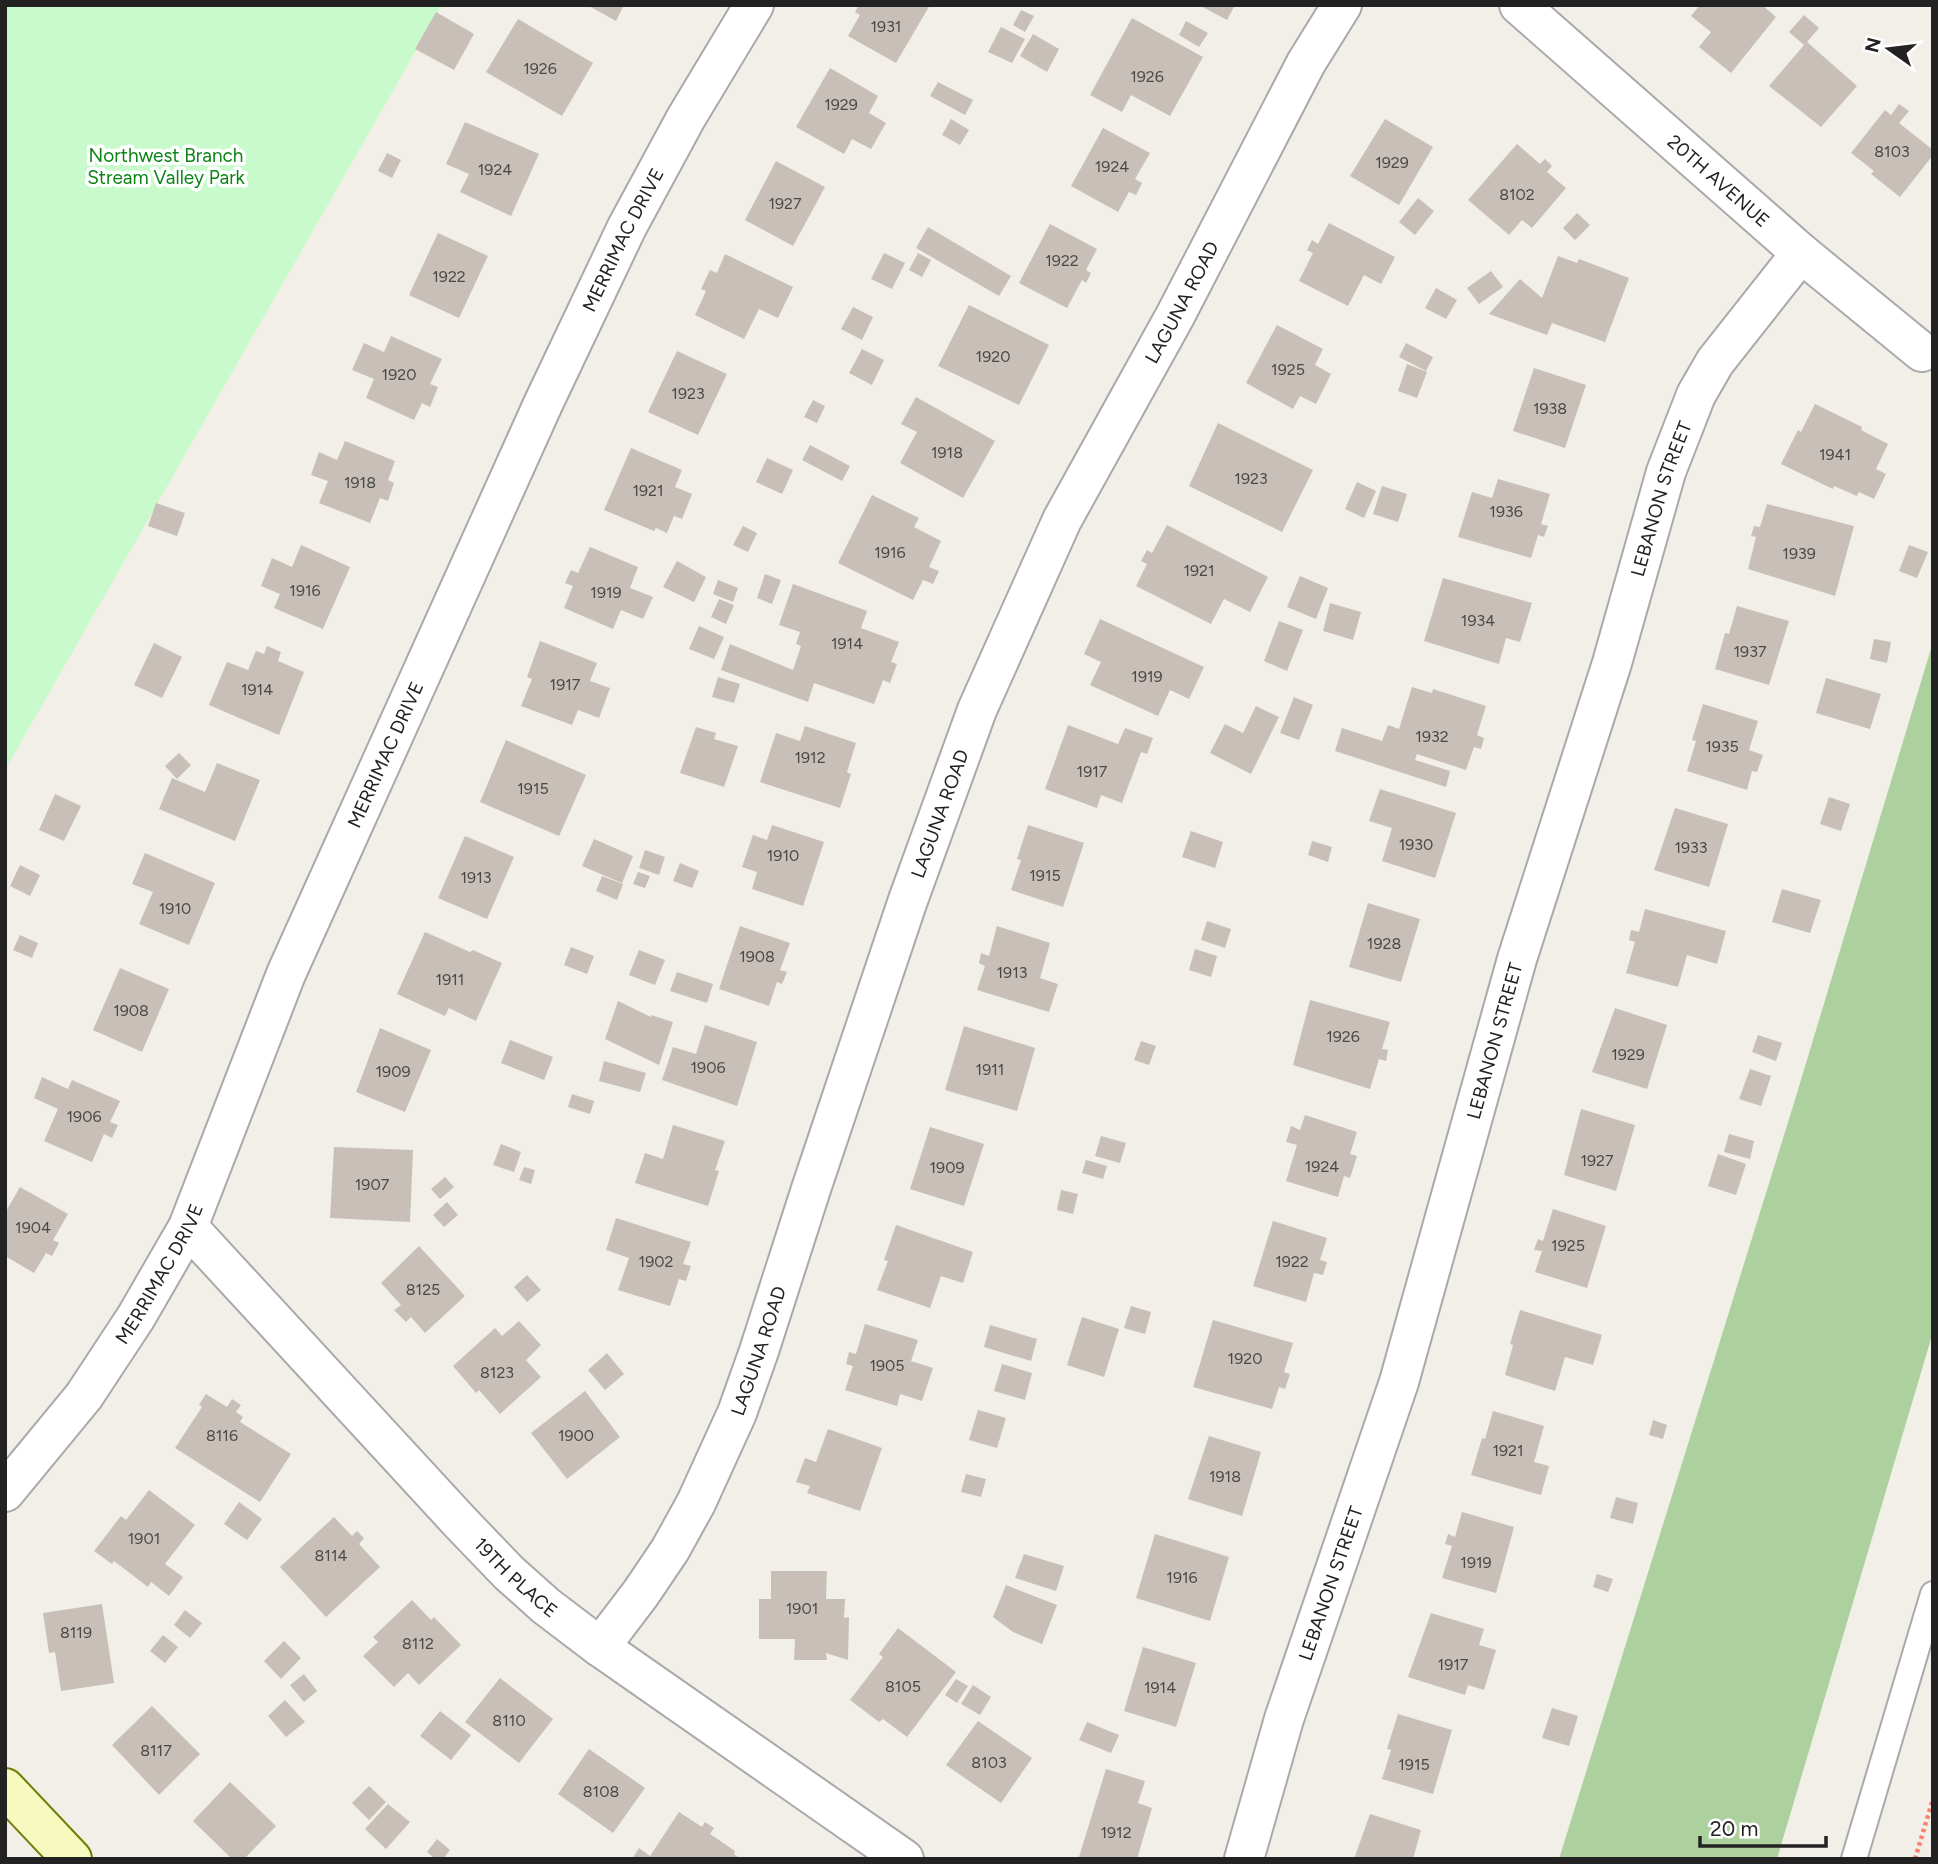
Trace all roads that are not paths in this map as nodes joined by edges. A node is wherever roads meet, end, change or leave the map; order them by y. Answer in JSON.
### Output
{"nodes":[{"id":1,"x":754,"y":5,"type":"edge"},
{"id":2,"x":1342,"y":5,"type":"edge"},
{"id":3,"x":1520,"y":5,"type":"edge"},
{"id":4,"x":1801,"y":253,"type":"junction"},
{"id":5,"x":1922,"y":352,"type":"dead end"},
{"id":6,"x":188,"y":1227,"type":"junction"},
{"id":7,"x":5,"y":1492,"type":"edge"},
{"id":8,"x":1933,"y":1594,"type":"edge"},
{"id":9,"x":600,"y":1647,"type":"junction"},
{"id":10,"x":5,"y":1788,"type":"edge"},
{"id":11,"x":72,"y":1859,"type":"edge"},
{"id":12,"x":904,"y":1859,"type":"edge"},
{"id":13,"x":1244,"y":1859,"type":"edge"},
{"id":14,"x":1854,"y":1859,"type":"edge"}],
"edges":[{"from":1,"to":6,"type":"street","name":"MERRIMAC DRIVE"},
{"from":2,"to":9,"type":"street","name":"LAGUNA ROAD"},
{"from":3,"to":4,"type":"street","name":"20TH AVENUE"},
{"from":4,"to":5,"type":"street","name":"20TH AVENUE"},
{"from":4,"to":13,"type":"street","name":"LEBANON STREET"},
{"from":6,"to":7,"type":"street","name":"MERRIMAC DRIVE"},
{"from":6,"to":9,"type":"street","name":"19TH PLACE"},
{"from":8,"to":14,"type":"lane"},
{"from":9,"to":12,"type":"street","name":"19TH PLACE"},
{"from":10,"to":11,"type":"main road"}]}
